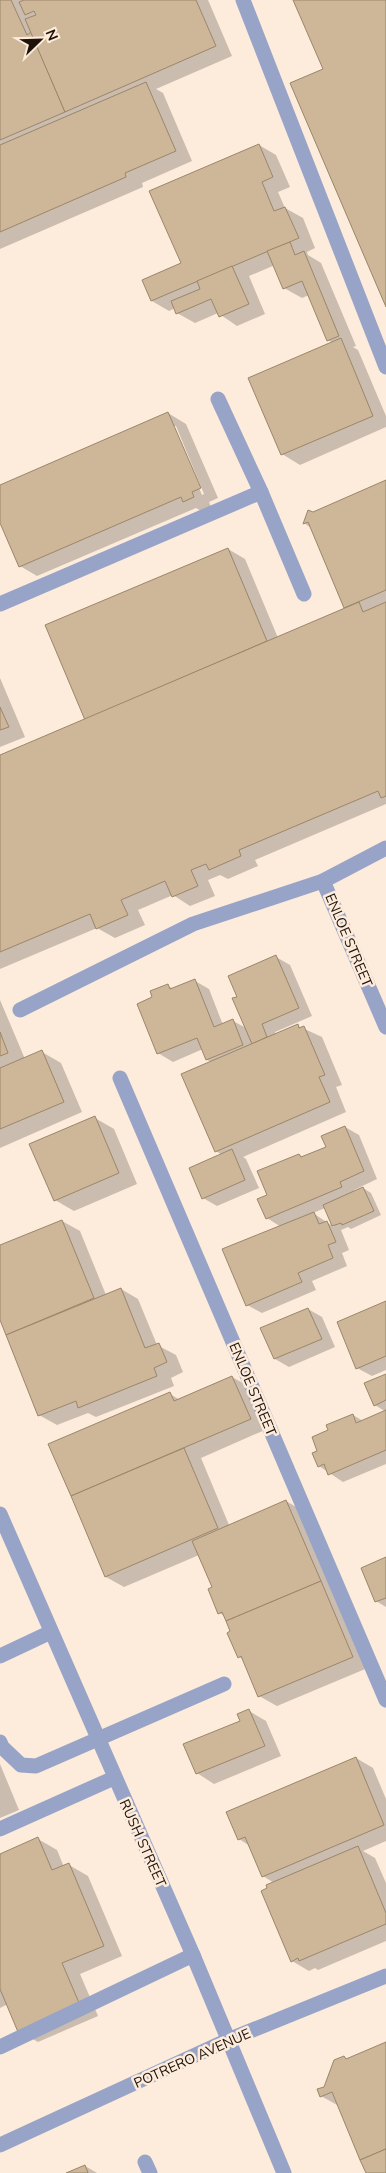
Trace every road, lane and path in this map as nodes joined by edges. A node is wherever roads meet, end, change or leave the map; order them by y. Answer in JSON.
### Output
{"nodes":[{"id":1,"x":244,"y":0,"type":"edge"},
{"id":2,"x":386,"y":368,"type":"edge"},
{"id":3,"x":218,"y":399,"type":"dead end"},
{"id":4,"x":261,"y":492,"type":"junction"},
{"id":5,"x":304,"y":594,"type":"dead end"},
{"id":6,"x":0,"y":604,"type":"edge"},
{"id":7,"x":386,"y":848,"type":"edge"},
{"id":8,"x":324,"y":881,"type":"junction"},
{"id":9,"x":20,"y":1010,"type":"dead end"},
{"id":10,"x":386,"y":1027,"type":"edge"},
{"id":11,"x":120,"y":1078,"type":"dead end"},
{"id":12,"x":0,"y":1514,"type":"edge"},
{"id":13,"x":51,"y":1632,"type":"junction"},
{"id":14,"x":0,"y":1656,"type":"edge"},
{"id":15,"x":224,"y":1684,"type":"dead end"},
{"id":16,"x":386,"y":1700,"type":"edge"},
{"id":17,"x":98,"y":1740,"type":"junction"},
{"id":18,"x":0,"y":1742,"type":"edge"},
{"id":19,"x":114,"y":1778,"type":"junction"},
{"id":20,"x":0,"y":1829,"type":"edge"},
{"id":21,"x":192,"y":1955,"type":"junction"},
{"id":22,"x":386,"y":1976,"type":"edge"},
{"id":23,"x":228,"y":2040,"type":"junction"},
{"id":24,"x":0,"y":2047,"type":"edge"},
{"id":25,"x":0,"y":2145,"type":"edge"},
{"id":26,"x":284,"y":2173,"type":"edge"}],
"edges":[{"from":1,"to":2,"type":"street"},
{"from":3,"to":4,"type":"street"},
{"from":4,"to":5,"type":"street"},
{"from":4,"to":6,"type":"street"},
{"from":7,"to":8,"type":"street"},
{"from":8,"to":9,"type":"street"},
{"from":8,"to":10,"type":"street","name":"ENLOE STREET"},
{"from":11,"to":16,"type":"street","name":"ENLOE STREET"},
{"from":12,"to":13,"type":"street","name":"RUSH STREET"},
{"from":13,"to":14,"type":"street"},
{"from":13,"to":17,"type":"street","name":"RUSH STREET"},
{"from":15,"to":17,"type":"street"},
{"from":17,"to":18,"type":"street"},
{"from":17,"to":19,"type":"street","name":"RUSH STREET"},
{"from":19,"to":20,"type":"street"},
{"from":19,"to":21,"type":"street","name":"RUSH STREET"},
{"from":21,"to":23,"type":"street","name":"RUSH STREET"},
{"from":21,"to":24,"type":"street"},
{"from":22,"to":23,"type":"street","name":"POTRERO AVENUE"},
{"from":23,"to":25,"type":"street","name":"POTRERO AVENUE"},
{"from":23,"to":26,"type":"street","name":"RUSH STREET"}]}
